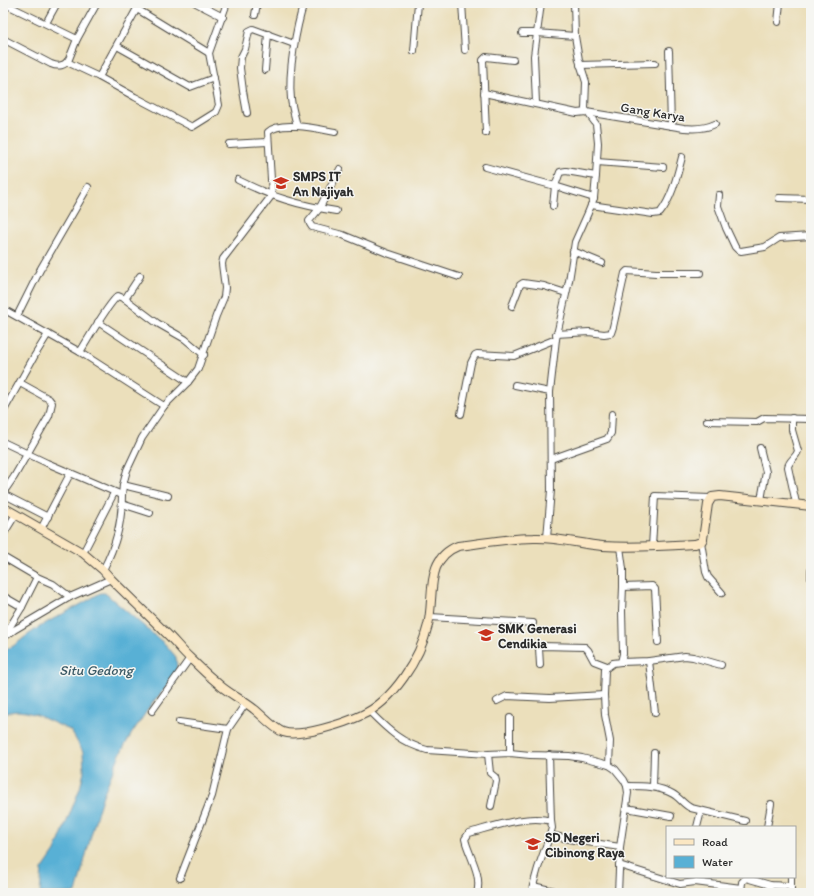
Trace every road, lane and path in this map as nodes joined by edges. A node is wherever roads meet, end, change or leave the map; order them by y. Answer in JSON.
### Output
{"nodes":[{"id":1,"x":3,"y":3,"type":"edge"},
{"id":2,"x":57,"y":3,"type":"edge"},
{"id":3,"x":97,"y":3,"type":"edge"},
{"id":4,"x":196,"y":3,"type":"edge"},
{"id":5,"x":227,"y":3,"type":"edge"},
{"id":6,"x":257,"y":3,"type":"edge"},
{"id":7,"x":304,"y":3,"type":"edge"},
{"id":8,"x":418,"y":3,"type":"edge"},
{"id":9,"x":462,"y":3,"type":"edge"},
{"id":10,"x":541,"y":3,"type":"edge"},
{"id":11,"x":574,"y":3,"type":"edge"},
{"id":12,"x":780,"y":3,"type":"edge"},
{"id":13,"x":14,"y":5,"type":"edge"},
{"id":14,"x":138,"y":6,"type":"edge"},
{"id":15,"x":255,"y":14,"type":"dead end"},
{"id":16,"x":223,"y":17,"type":"junction"},
{"id":17,"x":778,"y":22,"type":"dead end"},
{"id":18,"x":46,"y":23,"type":"junction"},
{"id":19,"x":522,"y":33,"type":"dead end"},
{"id":20,"x":537,"y":33,"type":"junction"},
{"id":21,"x":268,"y":34,"type":"junction"},
{"id":22,"x":575,"y":36,"type":"junction"},
{"id":23,"x":3,"y":39,"type":"edge"},
{"id":24,"x":77,"y":39,"type":"junction"},
{"id":25,"x":294,"y":44,"type":"junction"},
{"id":26,"x":117,"y":46,"type":"junction"},
{"id":27,"x":465,"y":50,"type":"dead end"},
{"id":28,"x":414,"y":51,"type":"dead end"},
{"id":29,"x":669,"y":51,"type":"dead end"},
{"id":30,"x":210,"y":53,"type":"junction"},
{"id":31,"x":514,"y":60,"type":"dead end"},
{"id":32,"x":67,"y":62,"type":"junction"},
{"id":33,"x":655,"y":63,"type":"dead end"},
{"id":34,"x":580,"y":65,"type":"junction"},
{"id":35,"x":265,"y":70,"type":"dead end"},
{"id":36,"x":99,"y":77,"type":"junction"},
{"id":37,"x":214,"y":78,"type":"junction"},
{"id":38,"x":484,"y":93,"type":"junction"},
{"id":39,"x":536,"y":103,"type":"junction"},
{"id":40,"x":586,"y":112,"type":"junction"},
{"id":41,"x":247,"y":113,"type":"dead end"},
{"id":42,"x":715,"y":124,"type":"dead end"},
{"id":43,"x":297,"y":126,"type":"junction"},
{"id":44,"x":671,"y":126,"type":"junction"},
{"id":45,"x":335,"y":132,"type":"dead end"},
{"id":46,"x":486,"y":133,"type":"dead end"},
{"id":47,"x":268,"y":142,"type":"junction"},
{"id":48,"x":229,"y":144,"type":"dead end"},
{"id":49,"x":682,"y":157,"type":"dead end"},
{"id":50,"x":597,"y":162,"type":"junction"},
{"id":51,"x":485,"y":167,"type":"dead end"},
{"id":52,"x":663,"y":167,"type":"dead end"},
{"id":53,"x":340,"y":169,"type":"dead end"},
{"id":54,"x":596,"y":176,"type":"junction"},
{"id":55,"x":238,"y":180,"type":"dead end"},
{"id":56,"x":555,"y":186,"type":"junction"},
{"id":57,"x":88,"y":187,"type":"dead end"},
{"id":58,"x":272,"y":195,"type":"junction"},
{"id":59,"x":719,"y":195,"type":"dead end"},
{"id":60,"x":594,"y":198,"type":"junction"},
{"id":61,"x":779,"y":198,"type":"dead end"},
{"id":62,"x":811,"y":199,"type":"edge"},
{"id":63,"x":592,"y":205,"type":"junction"},
{"id":64,"x":552,"y":206,"type":"dead end"},
{"id":65,"x":320,"y":209,"type":"junction"},
{"id":66,"x":336,"y":212,"type":"dead end"},
{"id":67,"x":811,"y":236,"type":"edge"},
{"id":68,"x":573,"y":251,"type":"junction"},
{"id":69,"x":602,"y":263,"type":"dead end"},
{"id":70,"x":700,"y":273,"type":"dead end"},
{"id":71,"x":140,"y":276,"type":"dead end"},
{"id":72,"x":459,"y":277,"type":"dead end"},
{"id":73,"x":566,"y":293,"type":"junction"},
{"id":74,"x":125,"y":299,"type":"junction"},
{"id":75,"x":512,"y":306,"type":"dead end"},
{"id":76,"x":3,"y":309,"type":"edge"},
{"id":77,"x":17,"y":316,"type":"junction"},
{"id":78,"x":98,"y":322,"type":"junction"},
{"id":79,"x":48,"y":334,"type":"junction"},
{"id":80,"x":556,"y":337,"type":"junction"},
{"id":81,"x":80,"y":352,"type":"junction"},
{"id":82,"x":204,"y":355,"type":"junction"},
{"id":83,"x":188,"y":382,"type":"junction"},
{"id":84,"x":20,"y":383,"type":"junction"},
{"id":85,"x":515,"y":385,"type":"dead end"},
{"id":86,"x":550,"y":392,"type":"junction"},
{"id":87,"x":164,"y":406,"type":"junction"},
{"id":88,"x":3,"y":412,"type":"edge"},
{"id":89,"x":461,"y":414,"type":"dead end"},
{"id":90,"x":612,"y":414,"type":"dead end"},
{"id":91,"x":792,"y":418,"type":"junction"},
{"id":92,"x":811,"y":419,"type":"edge"},
{"id":93,"x":706,"y":421,"type":"dead end"},
{"id":94,"x":3,"y":442,"type":"edge"},
{"id":95,"x":760,"y":448,"type":"dead end"},
{"id":96,"x":27,"y":454,"type":"junction"},
{"id":97,"x":552,"y":459,"type":"junction"},
{"id":98,"x":70,"y":474,"type":"junction"},
{"id":99,"x":123,"y":485,"type":"junction"},
{"id":100,"x":3,"y":493,"type":"edge"},
{"id":101,"x":114,"y":493,"type":"junction"},
{"id":102,"x":122,"y":495,"type":"junction"},
{"id":103,"x":168,"y":496,"type":"dead end"},
{"id":104,"x":710,"y":498,"type":"junction"},
{"id":105,"x":761,"y":500,"type":"junction"},
{"id":106,"x":796,"y":503,"type":"junction"},
{"id":107,"x":122,"y":504,"type":"junction"},
{"id":108,"x":811,"y":506,"type":"edge"},
{"id":109,"x":3,"y":507,"type":"edge"},
{"id":110,"x":150,"y":513,"type":"dead end"},
{"id":111,"x":16,"y":514,"type":"junction"},
{"id":112,"x":48,"y":517,"type":"junction"},
{"id":113,"x":41,"y":529,"type":"junction"},
{"id":114,"x":3,"y":535,"type":"edge"},
{"id":115,"x":547,"y":538,"type":"junction"},
{"id":116,"x":701,"y":542,"type":"junction"},
{"id":117,"x":652,"y":546,"type":"junction"},
{"id":118,"x":620,"y":547,"type":"junction"},
{"id":119,"x":83,"y":553,"type":"junction"},
{"id":120,"x":3,"y":557,"type":"edge"},
{"id":121,"x":103,"y":570,"type":"junction"},
{"id":122,"x":811,"y":571,"type":"edge"},
{"id":123,"x":37,"y":577,"type":"junction"},
{"id":124,"x":111,"y":579,"type":"junction"},
{"id":125,"x":811,"y":583,"type":"edge"},
{"id":126,"x":623,"y":587,"type":"junction"},
{"id":127,"x":722,"y":593,"type":"dead end"},
{"id":128,"x":3,"y":596,"type":"edge"},
{"id":129,"x":70,"y":597,"type":"junction"},
{"id":130,"x":22,"y":607,"type":"junction"},
{"id":131,"x":430,"y":617,"type":"junction"},
{"id":132,"x":533,"y":623,"type":"dead end"},
{"id":133,"x":3,"y":638,"type":"edge"},
{"id":134,"x":658,"y":642,"type":"dead end"},
{"id":135,"x":190,"y":658,"type":"junction"},
{"id":136,"x":649,"y":661,"type":"junction"},
{"id":137,"x":621,"y":662,"type":"junction"},
{"id":138,"x":540,"y":665,"type":"dead end"},
{"id":139,"x":721,"y":665,"type":"dead end"},
{"id":140,"x":607,"y":666,"type":"junction"},
{"id":141,"x":604,"y":695,"type":"junction"},
{"id":142,"x":497,"y":701,"type":"dead end"},
{"id":143,"x":246,"y":703,"type":"junction"},
{"id":144,"x":152,"y":711,"type":"dead end"},
{"id":145,"x":370,"y":712,"type":"junction"},
{"id":146,"x":655,"y":714,"type":"dead end"},
{"id":147,"x":510,"y":718,"type":"dead end"},
{"id":148,"x":178,"y":722,"type":"dead end"},
{"id":149,"x":228,"y":729,"type":"junction"},
{"id":150,"x":510,"y":753,"type":"junction"},
{"id":151,"x":654,"y":753,"type":"dead end"},
{"id":152,"x":488,"y":754,"type":"junction"},
{"id":153,"x":549,"y":755,"type":"junction"},
{"id":154,"x":609,"y":765,"type":"junction"},
{"id":155,"x":627,"y":786,"type":"junction"},
{"id":156,"x":653,"y":787,"type":"junction"},
{"id":157,"x":771,"y":804,"type":"dead end"},
{"id":158,"x":491,"y":806,"type":"dead end"},
{"id":159,"x":626,"y":808,"type":"junction"},
{"id":160,"x":701,"y":811,"type":"junction"},
{"id":161,"x":671,"y":816,"type":"dead end"},
{"id":162,"x":551,"y":821,"type":"junction"},
{"id":163,"x":745,"y":821,"type":"dead end"},
{"id":164,"x":697,"y":826,"type":"edge"},
{"id":165,"x":767,"y":826,"type":"edge"},
{"id":166,"x":550,"y":835,"type":"junction"},
{"id":167,"x":620,"y":847,"type":"junction"},
{"id":168,"x":619,"y":865,"type":"junction"},
{"id":169,"x":180,"y":878,"type":"dead end"},
{"id":170,"x":682,"y":878,"type":"edge"},
{"id":171,"x":791,"y":878,"type":"edge"},
{"id":172,"x":680,"y":884,"type":"junction"},
{"id":173,"x":770,"y":884,"type":"junction"},
{"id":174,"x":533,"y":886,"type":"junction"},
{"id":175,"x":741,"y":890,"type":"edge"},
{"id":176,"x":791,"y":890,"type":"edge"},
{"id":177,"x":477,"y":893,"type":"edge"},
{"id":178,"x":531,"y":893,"type":"edge"},
{"id":179,"x":563,"y":893,"type":"edge"},
{"id":180,"x":618,"y":893,"type":"edge"},
{"id":181,"x":769,"y":893,"type":"edge"}],
"edges":[{"from":1,"to":13,"type":"street"},
{"from":2,"to":18,"type":"street"},
{"from":3,"to":24,"type":"street"},
{"from":4,"to":16,"type":"street"},
{"from":5,"to":16,"type":"street"},
{"from":6,"to":15,"type":"street"},
{"from":7,"to":25,"type":"street"},
{"from":8,"to":28,"type":"street"},
{"from":9,"to":27,"type":"street"},
{"from":10,"to":20,"type":"street"},
{"from":11,"to":22,"type":"street"},
{"from":12,"to":17,"type":"street"},
{"from":13,"to":18,"type":"street"},
{"from":14,"to":26,"type":"street"},
{"from":14,"to":30,"type":"street"},
{"from":16,"to":30,"type":"street"},
{"from":18,"to":24,"type":"street"},
{"from":19,"to":20,"type":"street"},
{"from":20,"to":22,"type":"street"},
{"from":20,"to":39,"type":"street"},
{"from":21,"to":25,"type":"street"},
{"from":21,"to":35,"type":"street"},
{"from":21,"to":41,"type":"street"},
{"from":22,"to":34,"type":"street"},
{"from":23,"to":32,"type":"street"},
{"from":24,"to":32,"type":"street"},
{"from":25,"to":43,"type":"street"},
{"from":26,"to":36,"type":"street"},
{"from":26,"to":37,"type":"street"},
{"from":29,"to":44,"type":"street"},
{"from":30,"to":37,"type":"street"},
{"from":31,"to":38,"type":"street"},
{"from":32,"to":36,"type":"street"},
{"from":33,"to":34,"type":"street"},
{"from":34,"to":40,"type":"street"},
{"from":36,"to":37,"type":"street"},
{"from":38,"to":39,"type":"street","name":"Gang Karya"},
{"from":38,"to":46,"type":"street"},
{"from":39,"to":40,"type":"street","name":"Gang Karya"},
{"from":40,"to":44,"type":"street","name":"Gang Karya"},
{"from":40,"to":50,"type":"street"},
{"from":42,"to":44,"type":"street","name":"Gang Karya"},
{"from":43,"to":45,"type":"street"},
{"from":43,"to":47,"type":"street"},
{"from":47,"to":48,"type":"street"},
{"from":47,"to":58,"type":"street"},
{"from":49,"to":63,"type":"street"},
{"from":50,"to":52,"type":"street"},
{"from":50,"to":54,"type":"street"},
{"from":51,"to":56,"type":"street"},
{"from":53,"to":65,"type":"street"},
{"from":54,"to":56,"type":"street"},
{"from":54,"to":60,"type":"street"},
{"from":55,"to":58,"type":"street"},
{"from":56,"to":60,"type":"street"},
{"from":56,"to":64,"type":"street"},
{"from":57,"to":77,"type":"street"},
{"from":58,"to":65,"type":"street"},
{"from":58,"to":82,"type":"street"},
{"from":59,"to":67,"type":"street"},
{"from":60,"to":63,"type":"street"},
{"from":61,"to":62,"type":"street"},
{"from":63,"to":68,"type":"street"},
{"from":65,"to":66,"type":"street"},
{"from":65,"to":72,"type":"street"},
{"from":68,"to":69,"type":"street"},
{"from":68,"to":73,"type":"street"},
{"from":70,"to":80,"type":"street"},
{"from":71,"to":74,"type":"street"},
{"from":73,"to":75,"type":"street"},
{"from":73,"to":80,"type":"street"},
{"from":74,"to":78,"type":"street"},
{"from":74,"to":82,"type":"street"},
{"from":76,"to":77,"type":"street"},
{"from":77,"to":79,"type":"street"},
{"from":78,"to":81,"type":"street"},
{"from":78,"to":83,"type":"street"},
{"from":79,"to":81,"type":"street"},
{"from":79,"to":84,"type":"street"},
{"from":80,"to":86,"type":"street"},
{"from":80,"to":89,"type":"street"},
{"from":81,"to":87,"type":"street"},
{"from":82,"to":83,"type":"street"},
{"from":83,"to":87,"type":"street"},
{"from":84,"to":88,"type":"street"},
{"from":84,"to":96,"type":"street"},
{"from":85,"to":86,"type":"street"},
{"from":86,"to":97,"type":"street"},
{"from":87,"to":99,"type":"street"},
{"from":90,"to":97,"type":"street"},
{"from":91,"to":92,"type":"street"},
{"from":91,"to":93,"type":"street"},
{"from":91,"to":106,"type":"street"},
{"from":94,"to":96,"type":"street"},
{"from":95,"to":105,"type":"street"},
{"from":96,"to":98,"type":"street"},
{"from":96,"to":100,"type":"street"},
{"from":97,"to":115,"type":"street"},
{"from":98,"to":101,"type":"street"},
{"from":98,"to":112,"type":"street"},
{"from":99,"to":102,"type":"street"},
{"from":99,"to":103,"type":"street"},
{"from":100,"to":112,"type":"street"},
{"from":101,"to":102,"type":"street"},
{"from":101,"to":119,"type":"street"},
{"from":102,"to":107,"type":"street"},
{"from":104,"to":105,"type":"street"},
{"from":104,"to":116,"type":"street"},
{"from":104,"to":117,"type":"street"},
{"from":105,"to":106,"type":"street"},
{"from":106,"to":108,"type":"street"},
{"from":107,"to":110,"type":"street"},
{"from":107,"to":121,"type":"street"},
{"from":109,"to":111,"type":"street"},
{"from":111,"to":113,"type":"street"},
{"from":111,"to":114,"type":"street"},
{"from":112,"to":113,"type":"street"},
{"from":113,"to":119,"type":"street"},
{"from":115,"to":118,"type":"street"},
{"from":115,"to":131,"type":"street"},
{"from":116,"to":117,"type":"street"},
{"from":116,"to":127,"type":"street"},
{"from":117,"to":118,"type":"street"},
{"from":118,"to":126,"type":"street"},
{"from":119,"to":121,"type":"street"},
{"from":120,"to":123,"type":"street"},
{"from":121,"to":124,"type":"street"},
{"from":122,"to":125,"type":"street"},
{"from":123,"to":129,"type":"street"},
{"from":123,"to":130,"type":"street"},
{"from":124,"to":129,"type":"street"},
{"from":124,"to":135,"type":"street"},
{"from":126,"to":134,"type":"street"},
{"from":126,"to":137,"type":"street"},
{"from":128,"to":130,"type":"street"},
{"from":129,"to":133,"type":"street"},
{"from":130,"to":133,"type":"street"},
{"from":131,"to":132,"type":"street"},
{"from":131,"to":145,"type":"street"},
{"from":135,"to":143,"type":"street"},
{"from":135,"to":144,"type":"street"},
{"from":136,"to":137,"type":"street"},
{"from":136,"to":139,"type":"street"},
{"from":136,"to":146,"type":"street"},
{"from":137,"to":140,"type":"street"},
{"from":138,"to":140,"type":"street"},
{"from":140,"to":141,"type":"street"},
{"from":141,"to":142,"type":"street"},
{"from":141,"to":154,"type":"street"},
{"from":143,"to":145,"type":"street"},
{"from":143,"to":149,"type":"street"},
{"from":145,"to":152,"type":"street"},
{"from":147,"to":150,"type":"street"},
{"from":148,"to":149,"type":"street"},
{"from":149,"to":169,"type":"street"},
{"from":150,"to":152,"type":"street"},
{"from":150,"to":153,"type":"street"},
{"from":151,"to":156,"type":"street"},
{"from":152,"to":158,"type":"street"},
{"from":153,"to":154,"type":"street"},
{"from":153,"to":162,"type":"street"},
{"from":154,"to":155,"type":"street"},
{"from":155,"to":156,"type":"street"},
{"from":155,"to":159,"type":"street"},
{"from":156,"to":160,"type":"street"},
{"from":157,"to":165,"type":"street"},
{"from":159,"to":161,"type":"street"},
{"from":159,"to":167,"type":"street"},
{"from":160,"to":163,"type":"street"},
{"from":160,"to":164,"type":"street"},
{"from":162,"to":166,"type":"street"},
{"from":162,"to":177,"type":"street"},
{"from":166,"to":167,"type":"street"},
{"from":166,"to":174,"type":"street"},
{"from":167,"to":168,"type":"street"},
{"from":168,"to":172,"type":"street"},
{"from":168,"to":180,"type":"street"},
{"from":170,"to":172,"type":"street"},
{"from":171,"to":176,"type":"street"},
{"from":172,"to":175,"type":"street"},
{"from":173,"to":175,"type":"street"},
{"from":173,"to":176,"type":"street"},
{"from":173,"to":181,"type":"street"},
{"from":174,"to":178,"type":"street"},
{"from":174,"to":179,"type":"street"}]}
